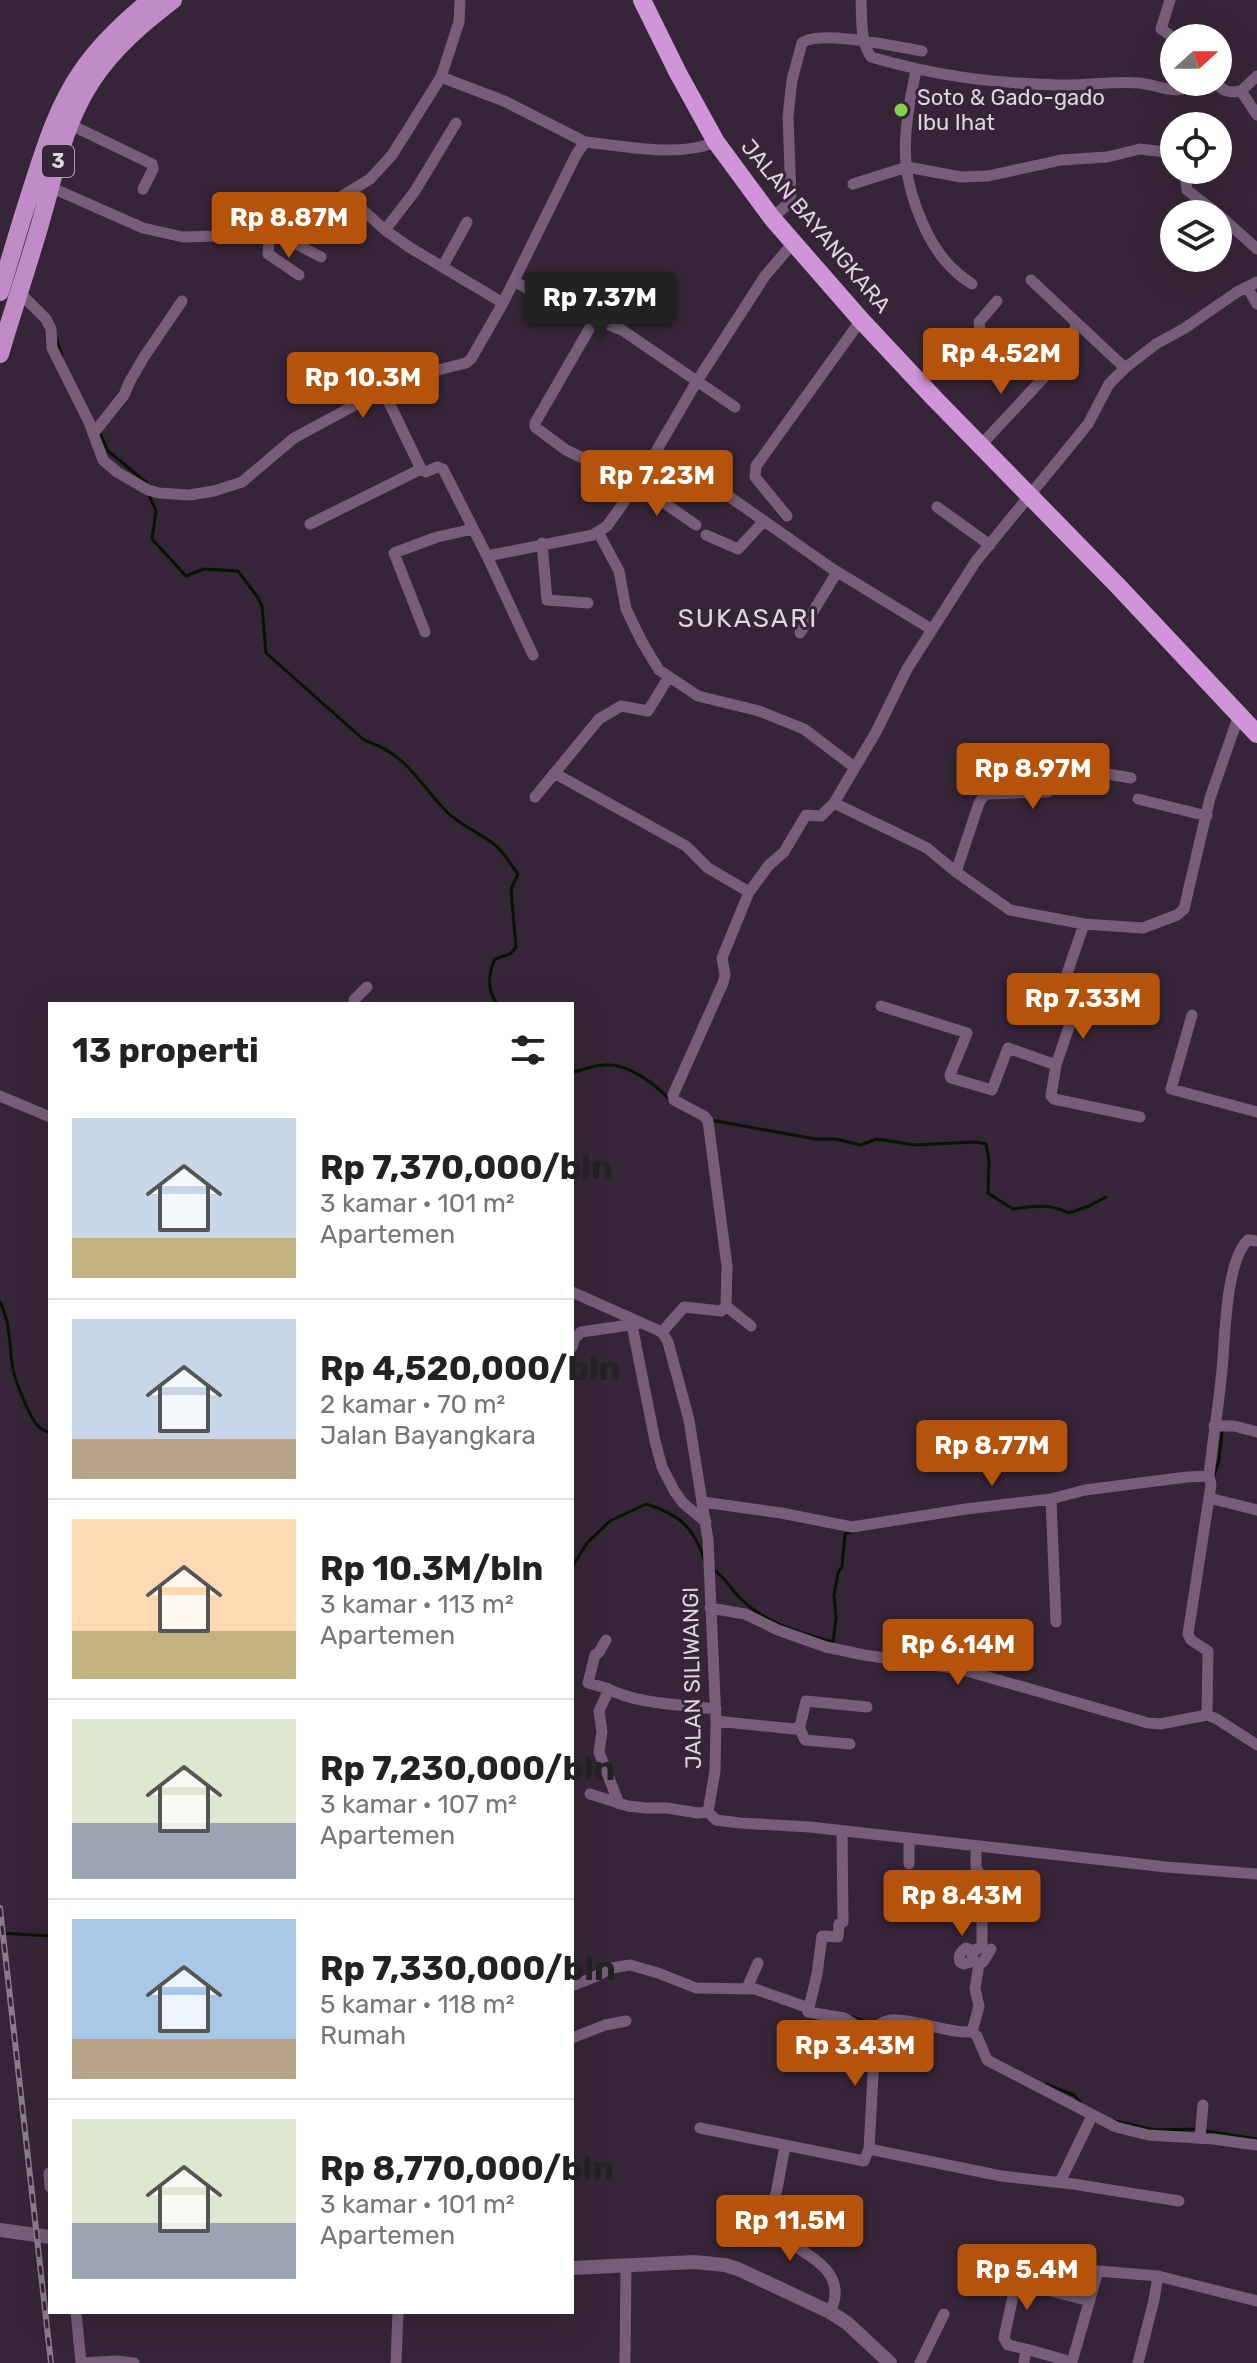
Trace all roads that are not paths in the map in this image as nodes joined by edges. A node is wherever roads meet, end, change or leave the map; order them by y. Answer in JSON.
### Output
{"nodes":[{"id":1,"x":151,"y":0,"type":"edge"},
{"id":2,"x":173,"y":0,"type":"edge"},
{"id":3,"x":460,"y":0,"type":"edge"},
{"id":4,"x":642,"y":0,"type":"edge"},
{"id":5,"x":861,"y":0,"type":"edge"},
{"id":6,"x":1170,"y":0,"type":"edge"},
{"id":7,"x":1163,"y":24,"type":"edge"},
{"id":8,"x":864,"y":41,"type":"junction"},
{"id":9,"x":922,"y":51,"type":"dead end"},
{"id":10,"x":916,"y":71,"type":"junction"},
{"id":11,"x":1257,"y":76,"type":"edge"},
{"id":12,"x":441,"y":77,"type":"junction"},
{"id":13,"x":1160,"y":87,"type":"edge"},
{"id":14,"x":1242,"y":90,"type":"junction"},
{"id":15,"x":1232,"y":91,"type":"edge"},
{"id":16,"x":1257,"y":115,"type":"edge"},
{"id":17,"x":456,"y":123,"type":"dead end"},
{"id":18,"x":71,"y":125,"type":"junction"},
{"id":19,"x":585,"y":142,"type":"junction"},
{"id":20,"x":716,"y":142,"type":"junction"},
{"id":21,"x":1160,"y":151,"type":"edge"},
{"id":22,"x":907,"y":167,"type":"junction"},
{"id":23,"x":853,"y":184,"type":"dead end"},
{"id":24,"x":1186,"y":184,"type":"edge"},
{"id":25,"x":50,"y":187,"type":"junction"},
{"id":26,"x":143,"y":189,"type":"dead end"},
{"id":27,"x":345,"y":194,"type":"junction"},
{"id":28,"x":1200,"y":200,"type":"edge"},
{"id":29,"x":772,"y":218,"type":"junction"},
{"id":30,"x":281,"y":221,"type":"junction"},
{"id":31,"x":467,"y":222,"type":"dead end"},
{"id":32,"x":1232,"y":227,"type":"edge"},
{"id":33,"x":385,"y":230,"type":"junction"},
{"id":34,"x":274,"y":232,"type":"junction"},
{"id":35,"x":793,"y":243,"type":"junction"},
{"id":36,"x":1257,"y":249,"type":"edge"},
{"id":37,"x":321,"y":257,"type":"dead end"},
{"id":38,"x":443,"y":266,"type":"junction"},
{"id":39,"x":299,"y":275,"type":"dead end"},
{"id":40,"x":1031,"y":280,"type":"dead end"},
{"id":41,"x":514,"y":281,"type":"junction"},
{"id":42,"x":972,"y":284,"type":"dead end"},
{"id":43,"x":1252,"y":285,"type":"edge"},
{"id":44,"x":0,"y":292,"type":"edge"},
{"id":45,"x":20,"y":293,"type":"junction"},
{"id":46,"x":182,"y":301,"type":"dead end"},
{"id":47,"x":997,"y":301,"type":"dead end"},
{"id":48,"x":503,"y":303,"type":"junction"},
{"id":49,"x":1257,"y":304,"type":"edge"},
{"id":50,"x":595,"y":319,"type":"junction"},
{"id":51,"x":861,"y":320,"type":"junction"},
{"id":52,"x":1076,"y":323,"type":"junction"},
{"id":53,"x":0,"y":354,"type":"edge"},
{"id":54,"x":1125,"y":368,"type":"junction"},
{"id":55,"x":1050,"y":371,"type":"junction"},
{"id":56,"x":697,"y":381,"type":"junction"},
{"id":57,"x":383,"y":390,"type":"junction"},
{"id":58,"x":735,"y":407,"type":"dead end"},
{"id":59,"x":93,"y":434,"type":"junction"},
{"id":60,"x":980,"y":446,"type":"junction"},
{"id":61,"x":421,"y":469,"type":"junction"},
{"id":62,"x":700,"y":476,"type":"dead end"},
{"id":63,"x":637,"y":484,"type":"junction"},
{"id":64,"x":1030,"y":497,"type":"junction"},
{"id":65,"x":937,"y":507,"type":"dead end"},
{"id":66,"x":787,"y":516,"type":"dead end"},
{"id":67,"x":764,"y":521,"type":"junction"},
{"id":68,"x":310,"y":524,"type":"dead end"},
{"id":69,"x":696,"y":525,"type":"dead end"},
{"id":70,"x":473,"y":529,"type":"junction"},
{"id":71,"x":598,"y":532,"type":"junction"},
{"id":72,"x":706,"y":535,"type":"dead end"},
{"id":73,"x":542,"y":543,"type":"junction"},
{"id":74,"x":990,"y":545,"type":"junction"},
{"id":75,"x":487,"y":556,"type":"junction"},
{"id":76,"x":837,"y":572,"type":"junction"},
{"id":77,"x":588,"y":603,"type":"dead end"},
{"id":78,"x":931,"y":629,"type":"junction"},
{"id":79,"x":425,"y":632,"type":"dead end"},
{"id":80,"x":800,"y":633,"type":"dead end"},
{"id":81,"x":533,"y":655,"type":"dead end"},
{"id":82,"x":668,"y":678,"type":"junction"},
{"id":83,"x":1239,"y":715,"type":"junction"},
{"id":84,"x":1257,"y":734,"type":"edge"},
{"id":85,"x":854,"y":767,"type":"junction"},
{"id":86,"x":554,"y":773,"type":"junction"},
{"id":87,"x":1131,"y":778,"type":"dead end"},
{"id":88,"x":535,"y":797,"type":"dead end"},
{"id":89,"x":1138,"y":799,"type":"dead end"},
{"id":90,"x":834,"y":803,"type":"junction"},
{"id":91,"x":1207,"y":816,"type":"junction"},
{"id":92,"x":956,"y":872,"type":"junction"},
{"id":93,"x":749,"y":892,"type":"junction"},
{"id":94,"x":1084,"y":924,"type":"junction"},
{"id":95,"x":367,"y":987,"type":"dead end"},
{"id":96,"x":356,"y":1002,"type":"edge"},
{"id":97,"x":881,"y":1006,"type":"dead end"},
{"id":98,"x":1192,"y":1015,"type":"dead end"},
{"id":99,"x":1056,"y":1065,"type":"junction"},
{"id":100,"x":0,"y":1096,"type":"edge"},
{"id":101,"x":1257,"y":1112,"type":"edge"},
{"id":102,"x":48,"y":1116,"type":"edge"},
{"id":103,"x":1140,"y":1117,"type":"dead end"},
{"id":104,"x":1257,"y":1241,"type":"edge"},
{"id":105,"x":574,"y":1293,"type":"edge"},
{"id":106,"x":726,"y":1306,"type":"junction"},
{"id":107,"x":636,"y":1324,"type":"junction"},
{"id":108,"x":751,"y":1326,"type":"dead end"},
{"id":109,"x":662,"y":1332,"type":"junction"},
{"id":110,"x":574,"y":1341,"type":"edge"},
{"id":111,"x":1214,"y":1426,"type":"junction"},
{"id":112,"x":1257,"y":1432,"type":"edge"},
{"id":113,"x":1209,"y":1476,"type":"junction"},
{"id":114,"x":1209,"y":1498,"type":"junction"},
{"id":115,"x":1051,"y":1499,"type":"junction"},
{"id":116,"x":703,"y":1502,"type":"junction"},
{"id":117,"x":1257,"y":1510,"type":"edge"},
{"id":118,"x":706,"y":1522,"type":"junction"},
{"id":119,"x":710,"y":1608,"type":"junction"},
{"id":120,"x":1056,"y":1622,"type":"dead end"},
{"id":121,"x":606,"y":1640,"type":"dead end"},
{"id":122,"x":606,"y":1688,"type":"junction"},
{"id":123,"x":867,"y":1707,"type":"dead end"},
{"id":124,"x":716,"y":1715,"type":"junction"},
{"id":125,"x":1207,"y":1715,"type":"junction"},
{"id":126,"x":799,"y":1727,"type":"junction"},
{"id":127,"x":850,"y":1744,"type":"dead end"},
{"id":128,"x":1257,"y":1745,"type":"edge"},
{"id":129,"x":590,"y":1794,"type":"dead end"},
{"id":130,"x":619,"y":1804,"type":"junction"},
{"id":131,"x":708,"y":1812,"type":"junction"},
{"id":132,"x":842,"y":1831,"type":"junction"},
{"id":133,"x":909,"y":1838,"type":"junction"},
{"id":134,"x":976,"y":1846,"type":"junction"},
{"id":135,"x":909,"y":1864,"type":"dead end"},
{"id":136,"x":1257,"y":1874,"type":"edge"},
{"id":137,"x":991,"y":1949,"type":"dead end"},
{"id":138,"x":976,"y":1958,"type":"junction"},
{"id":139,"x":756,"y":1966,"type":"dead end"},
{"id":140,"x":574,"y":1985,"type":"edge"},
{"id":141,"x":748,"y":1988,"type":"junction"},
{"id":142,"x":809,"y":2010,"type":"junction"},
{"id":143,"x":626,"y":2021,"type":"dead end"},
{"id":144,"x":861,"y":2028,"type":"junction"},
{"id":145,"x":972,"y":2032,"type":"junction"},
{"id":146,"x":574,"y":2037,"type":"edge"},
{"id":147,"x":1203,"y":2105,"type":"dead end"},
{"id":148,"x":1092,"y":2116,"type":"junction"},
{"id":149,"x":700,"y":2128,"type":"dead end"},
{"id":150,"x":1200,"y":2138,"type":"junction"},
{"id":151,"x":1257,"y":2145,"type":"edge"},
{"id":152,"x":785,"y":2146,"type":"junction"},
{"id":153,"x":869,"y":2149,"type":"junction"},
{"id":154,"x":1060,"y":2182,"type":"junction"},
{"id":155,"x":1179,"y":2201,"type":"dead end"},
{"id":156,"x":0,"y":2230,"type":"edge"},
{"id":157,"x":48,"y":2237,"type":"edge"},
{"id":158,"x":626,"y":2265,"type":"junction"},
{"id":159,"x":574,"y":2268,"type":"edge"},
{"id":160,"x":1098,"y":2271,"type":"junction"},
{"id":161,"x":1158,"y":2276,"type":"junction"},
{"id":162,"x":1016,"y":2282,"type":"junction"},
{"id":163,"x":1090,"y":2301,"type":"junction"},
{"id":164,"x":1257,"y":2301,"type":"edge"},
{"id":165,"x":830,"y":2312,"type":"junction"},
{"id":166,"x":76,"y":2314,"type":"edge"},
{"id":167,"x":398,"y":2314,"type":"edge"},
{"id":168,"x":944,"y":2314,"type":"dead end"},
{"id":169,"x":1026,"y":2349,"type":"junction"},
{"id":170,"x":887,"y":2362,"type":"edge"},
{"id":171,"x":1074,"y":2362,"type":"edge"},
{"id":172,"x":82,"y":2363,"type":"edge"},
{"id":173,"x":134,"y":2363,"type":"edge"},
{"id":174,"x":396,"y":2363,"type":"edge"},
{"id":175,"x":625,"y":2363,"type":"edge"},
{"id":176,"x":920,"y":2363,"type":"edge"},
{"id":177,"x":1024,"y":2363,"type":"edge"},
{"id":178,"x":1138,"y":2363,"type":"edge"}],
"edges":[{"from":1,"to":44,"type":"main road","number":"3"},
{"from":2,"to":18,"type":"main road","number":"3"},
{"from":3,"to":12,"type":"street"},
{"from":4,"to":20,"type":"highway","name":"JALAN BAYANGKARA"},
{"from":5,"to":8,"type":"street"},
{"from":6,"to":7,"type":"street"},
{"from":8,"to":9,"type":"street"},
{"from":8,"to":10,"type":"street"},
{"from":8,"to":29,"type":"street"},
{"from":10,"to":13,"type":"street"},
{"from":10,"to":22,"type":"street"},
{"from":11,"to":14,"type":"street"},
{"from":12,"to":19,"type":"street"},
{"from":12,"to":27,"type":"street"},
{"from":14,"to":15,"type":"street"},
{"from":14,"to":16,"type":"street"},
{"from":17,"to":33,"type":"street"},
{"from":18,"to":25,"type":"main road","number":"3"},
{"from":18,"to":26,"type":"street"},
{"from":19,"to":20,"type":"street"},
{"from":19,"to":41,"type":"street"},
{"from":20,"to":29,"type":"highway","name":"JALAN BAYANGKARA"},
{"from":21,"to":22,"type":"street"},
{"from":22,"to":23,"type":"street"},
{"from":22,"to":42,"type":"street"},
{"from":24,"to":28,"type":"street"},
{"from":25,"to":30,"type":"street"},
{"from":25,"to":45,"type":"main road","number":"3"},
{"from":27,"to":30,"type":"street"},
{"from":27,"to":33,"type":"street"},
{"from":29,"to":35,"type":"highway","name":"JALAN BAYANGKARA"},
{"from":30,"to":34,"type":"street"},
{"from":31,"to":38,"type":"street"},
{"from":32,"to":36,"type":"street"},
{"from":33,"to":38,"type":"street"},
{"from":34,"to":37,"type":"street"},
{"from":34,"to":39,"type":"street"},
{"from":35,"to":51,"type":"highway","name":"JALAN BAYANGKARA"},
{"from":35,"to":56,"type":"street"},
{"from":38,"to":48,"type":"street"},
{"from":40,"to":52,"type":"street"},
{"from":41,"to":48,"type":"street"},
{"from":41,"to":50,"type":"street"},
{"from":43,"to":49,"type":"street"},
{"from":43,"to":54,"type":"street"},
{"from":45,"to":53,"type":"main road","number":"3"},
{"from":45,"to":59,"type":"street"},
{"from":46,"to":59,"type":"street"},
{"from":47,"to":55,"type":"street"},
{"from":48,"to":57,"type":"street"},
{"from":50,"to":56,"type":"street"},
{"from":50,"to":63,"type":"street"},
{"from":51,"to":60,"type":"highway","name":"JALAN BAYANGKARA"},
{"from":51,"to":66,"type":"street"},
{"from":52,"to":54,"type":"street"},
{"from":52,"to":55,"type":"street"},
{"from":54,"to":64,"type":"street"},
{"from":55,"to":60,"type":"street"},
{"from":56,"to":58,"type":"street"},
{"from":56,"to":63,"type":"street"},
{"from":57,"to":59,"type":"street"},
{"from":57,"to":61,"type":"street"},
{"from":60,"to":64,"type":"highway","name":"JALAN BAYANGKARA"},
{"from":61,"to":68,"type":"street"},
{"from":61,"to":70,"type":"street"},
{"from":62,"to":67,"type":"street"},
{"from":63,"to":69,"type":"street"},
{"from":63,"to":71,"type":"street"},
{"from":64,"to":74,"type":"street"},
{"from":64,"to":83,"type":"highway","name":"JALAN BAYANGKARA"},
{"from":65,"to":74,"type":"street"},
{"from":67,"to":72,"type":"street"},
{"from":67,"to":76,"type":"street"},
{"from":70,"to":75,"type":"street"},
{"from":70,"to":79,"type":"street"},
{"from":71,"to":73,"type":"street"},
{"from":71,"to":82,"type":"street"},
{"from":73,"to":75,"type":"street"},
{"from":73,"to":77,"type":"street"},
{"from":74,"to":78,"type":"street"},
{"from":75,"to":81,"type":"street"},
{"from":76,"to":78,"type":"street"},
{"from":76,"to":80,"type":"street"},
{"from":78,"to":85,"type":"street"},
{"from":82,"to":85,"type":"street"},
{"from":82,"to":86,"type":"street"},
{"from":83,"to":84,"type":"highway","name":"JALAN BAYANGKARA"},
{"from":83,"to":91,"type":"street"},
{"from":85,"to":90,"type":"street"},
{"from":86,"to":88,"type":"street"},
{"from":86,"to":93,"type":"street"},
{"from":87,"to":92,"type":"street"},
{"from":89,"to":91,"type":"street"},
{"from":90,"to":92,"type":"street"},
{"from":90,"to":93,"type":"street"},
{"from":91,"to":94,"type":"street"},
{"from":92,"to":94,"type":"street"},
{"from":93,"to":106,"type":"street"},
{"from":94,"to":99,"type":"street"},
{"from":95,"to":96,"type":"street"},
{"from":97,"to":99,"type":"street"},
{"from":98,"to":101,"type":"street"},
{"from":99,"to":103,"type":"street"},
{"from":100,"to":102,"type":"street"},
{"from":104,"to":111,"type":"street"},
{"from":105,"to":107,"type":"street"},
{"from":106,"to":108,"type":"street"},
{"from":106,"to":109,"type":"street"},
{"from":107,"to":109,"type":"street"},
{"from":107,"to":110,"type":"street"},
{"from":107,"to":118,"type":"street"},
{"from":109,"to":116,"type":"street","name":"JALAN SILIWANGI"},
{"from":111,"to":112,"type":"street"},
{"from":111,"to":113,"type":"street"},
{"from":113,"to":114,"type":"street"},
{"from":113,"to":115,"type":"street"},
{"from":114,"to":117,"type":"street"},
{"from":114,"to":125,"type":"street"},
{"from":115,"to":116,"type":"street"},
{"from":115,"to":120,"type":"street"},
{"from":116,"to":118,"type":"street","name":"JALAN SILIWANGI"},
{"from":118,"to":119,"type":"street","name":"JALAN SILIWANGI"},
{"from":119,"to":124,"type":"street","name":"JALAN SILIWANGI"},
{"from":119,"to":125,"type":"street"},
{"from":121,"to":122,"type":"street"},
{"from":122,"to":124,"type":"street"},
{"from":122,"to":130,"type":"street"},
{"from":123,"to":126,"type":"street"},
{"from":124,"to":126,"type":"street"},
{"from":124,"to":131,"type":"street","name":"JALAN SILIWANGI"},
{"from":125,"to":128,"type":"street"},
{"from":126,"to":127,"type":"street"},
{"from":129,"to":130,"type":"street"},
{"from":130,"to":131,"type":"street"},
{"from":131,"to":132,"type":"street"},
{"from":132,"to":133,"type":"street"},
{"from":132,"to":142,"type":"street"},
{"from":133,"to":134,"type":"street"},
{"from":133,"to":135,"type":"street"},
{"from":134,"to":136,"type":"street"},
{"from":134,"to":138,"type":"street"},
{"from":137,"to":138,"type":"street"},
{"from":138,"to":145,"type":"street"},
{"from":139,"to":141,"type":"street"},
{"from":140,"to":141,"type":"street"},
{"from":141,"to":142,"type":"street"},
{"from":142,"to":144,"type":"street"},
{"from":143,"to":146,"type":"street"},
{"from":144,"to":145,"type":"street"},
{"from":144,"to":153,"type":"street"},
{"from":145,"to":148,"type":"street"},
{"from":147,"to":150,"type":"street"},
{"from":148,"to":150,"type":"street"},
{"from":148,"to":154,"type":"street"},
{"from":149,"to":152,"type":"street"},
{"from":150,"to":151,"type":"street"},
{"from":152,"to":153,"type":"street"},
{"from":152,"to":165,"type":"street"},
{"from":153,"to":154,"type":"street"},
{"from":154,"to":155,"type":"street"},
{"from":156,"to":157,"type":"street"},
{"from":158,"to":159,"type":"street"},
{"from":158,"to":165,"type":"street"},
{"from":158,"to":175,"type":"street"},
{"from":160,"to":161,"type":"street"},
{"from":160,"to":162,"type":"street"},
{"from":160,"to":163,"type":"street"},
{"from":161,"to":164,"type":"street"},
{"from":161,"to":178,"type":"street"},
{"from":162,"to":163,"type":"street"},
{"from":162,"to":169,"type":"street"},
{"from":163,"to":171,"type":"street"},
{"from":165,"to":170,"type":"street"},
{"from":166,"to":172,"type":"street"},
{"from":167,"to":174,"type":"street"},
{"from":168,"to":176,"type":"street"},
{"from":169,"to":171,"type":"street"},
{"from":169,"to":177,"type":"street"},
{"from":172,"to":173,"type":"street"}]}
